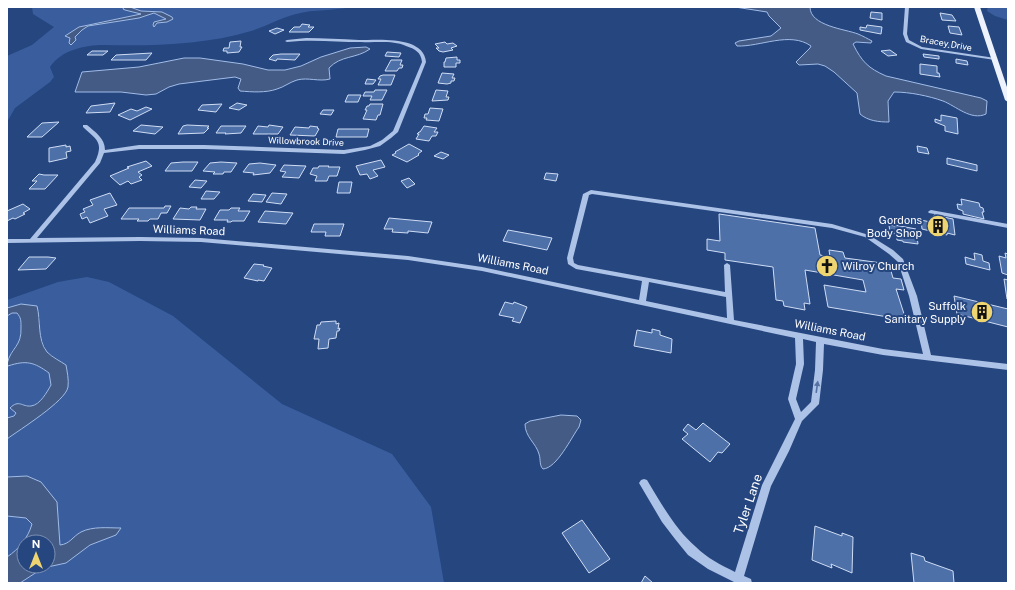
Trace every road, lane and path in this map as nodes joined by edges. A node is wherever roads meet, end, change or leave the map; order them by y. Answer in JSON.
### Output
{"nodes":[{"id":1,"x":907,"y":7,"type":"edge"},
{"id":2,"x":977,"y":7,"type":"edge"},
{"id":3,"x":287,"y":41,"type":"dead end"},
{"id":4,"x":994,"y":59,"type":"junction"},
{"id":5,"x":1008,"y":100,"type":"edge"},
{"id":6,"x":85,"y":126,"type":"dead end"},
{"id":7,"x":103,"y":152,"type":"junction"},
{"id":8,"x":931,"y":212,"type":"dead end"},
{"id":9,"x":1008,"y":226,"type":"edge"},
{"id":10,"x":7,"y":241,"type":"edge"},
{"id":11,"x":31,"y":241,"type":"junction"},
{"id":12,"x":727,"y":265,"type":"dead end"},
{"id":13,"x":646,"y":279,"type":"junction"},
{"id":14,"x":729,"y":295,"type":"junction"},
{"id":15,"x":642,"y":302,"type":"junction"},
{"id":16,"x":731,"y":322,"type":"junction"},
{"id":17,"x":799,"y":336,"type":"junction"},
{"id":18,"x":820,"y":340,"type":"junction"},
{"id":19,"x":928,"y":357,"type":"junction"},
{"id":20,"x":1008,"y":367,"type":"edge"},
{"id":21,"x":799,"y":419,"type":"junction"},
{"id":22,"x":644,"y":483,"type":"dead end"},
{"id":23,"x":738,"y":578,"type":"junction"},
{"id":24,"x":747,"y":583,"type":"edge"}],
"edges":[{"from":1,"to":4,"type":"street","name":"Bracey Drive"},
{"from":2,"to":4,"type":"main road"},
{"from":3,"to":7,"type":"street","name":"Willowbrook Drive"},
{"from":4,"to":5,"type":"main road"},
{"from":6,"to":7,"type":"street"},
{"from":7,"to":11,"type":"street"},
{"from":8,"to":9,"type":"street"},
{"from":10,"to":11,"type":"street","name":"Williams Road"},
{"from":11,"to":15,"type":"street","name":"Williams Road"},
{"from":12,"to":14,"type":"street"},
{"from":13,"to":14,"type":"street"},
{"from":13,"to":15,"type":"street"},
{"from":13,"to":19,"type":"street"},
{"from":14,"to":16,"type":"street"},
{"from":15,"to":16,"type":"street","name":"Williams Road"},
{"from":16,"to":17,"type":"street","name":"Williams Road"},
{"from":17,"to":18,"type":"street","name":"Williams Road"},
{"from":17,"to":21,"type":"street"},
{"from":18,"to":19,"type":"street","name":"Williams Road"},
{"from":21,"to":18,"type":"street","name":"Tyler Lane","one_way":true},
{"from":19,"to":20,"type":"street","name":"Williams Road"},
{"from":21,"to":23,"type":"street","name":"Tyler Lane"},
{"from":22,"to":23,"type":"street"},
{"from":23,"to":24,"type":"street"}]}
